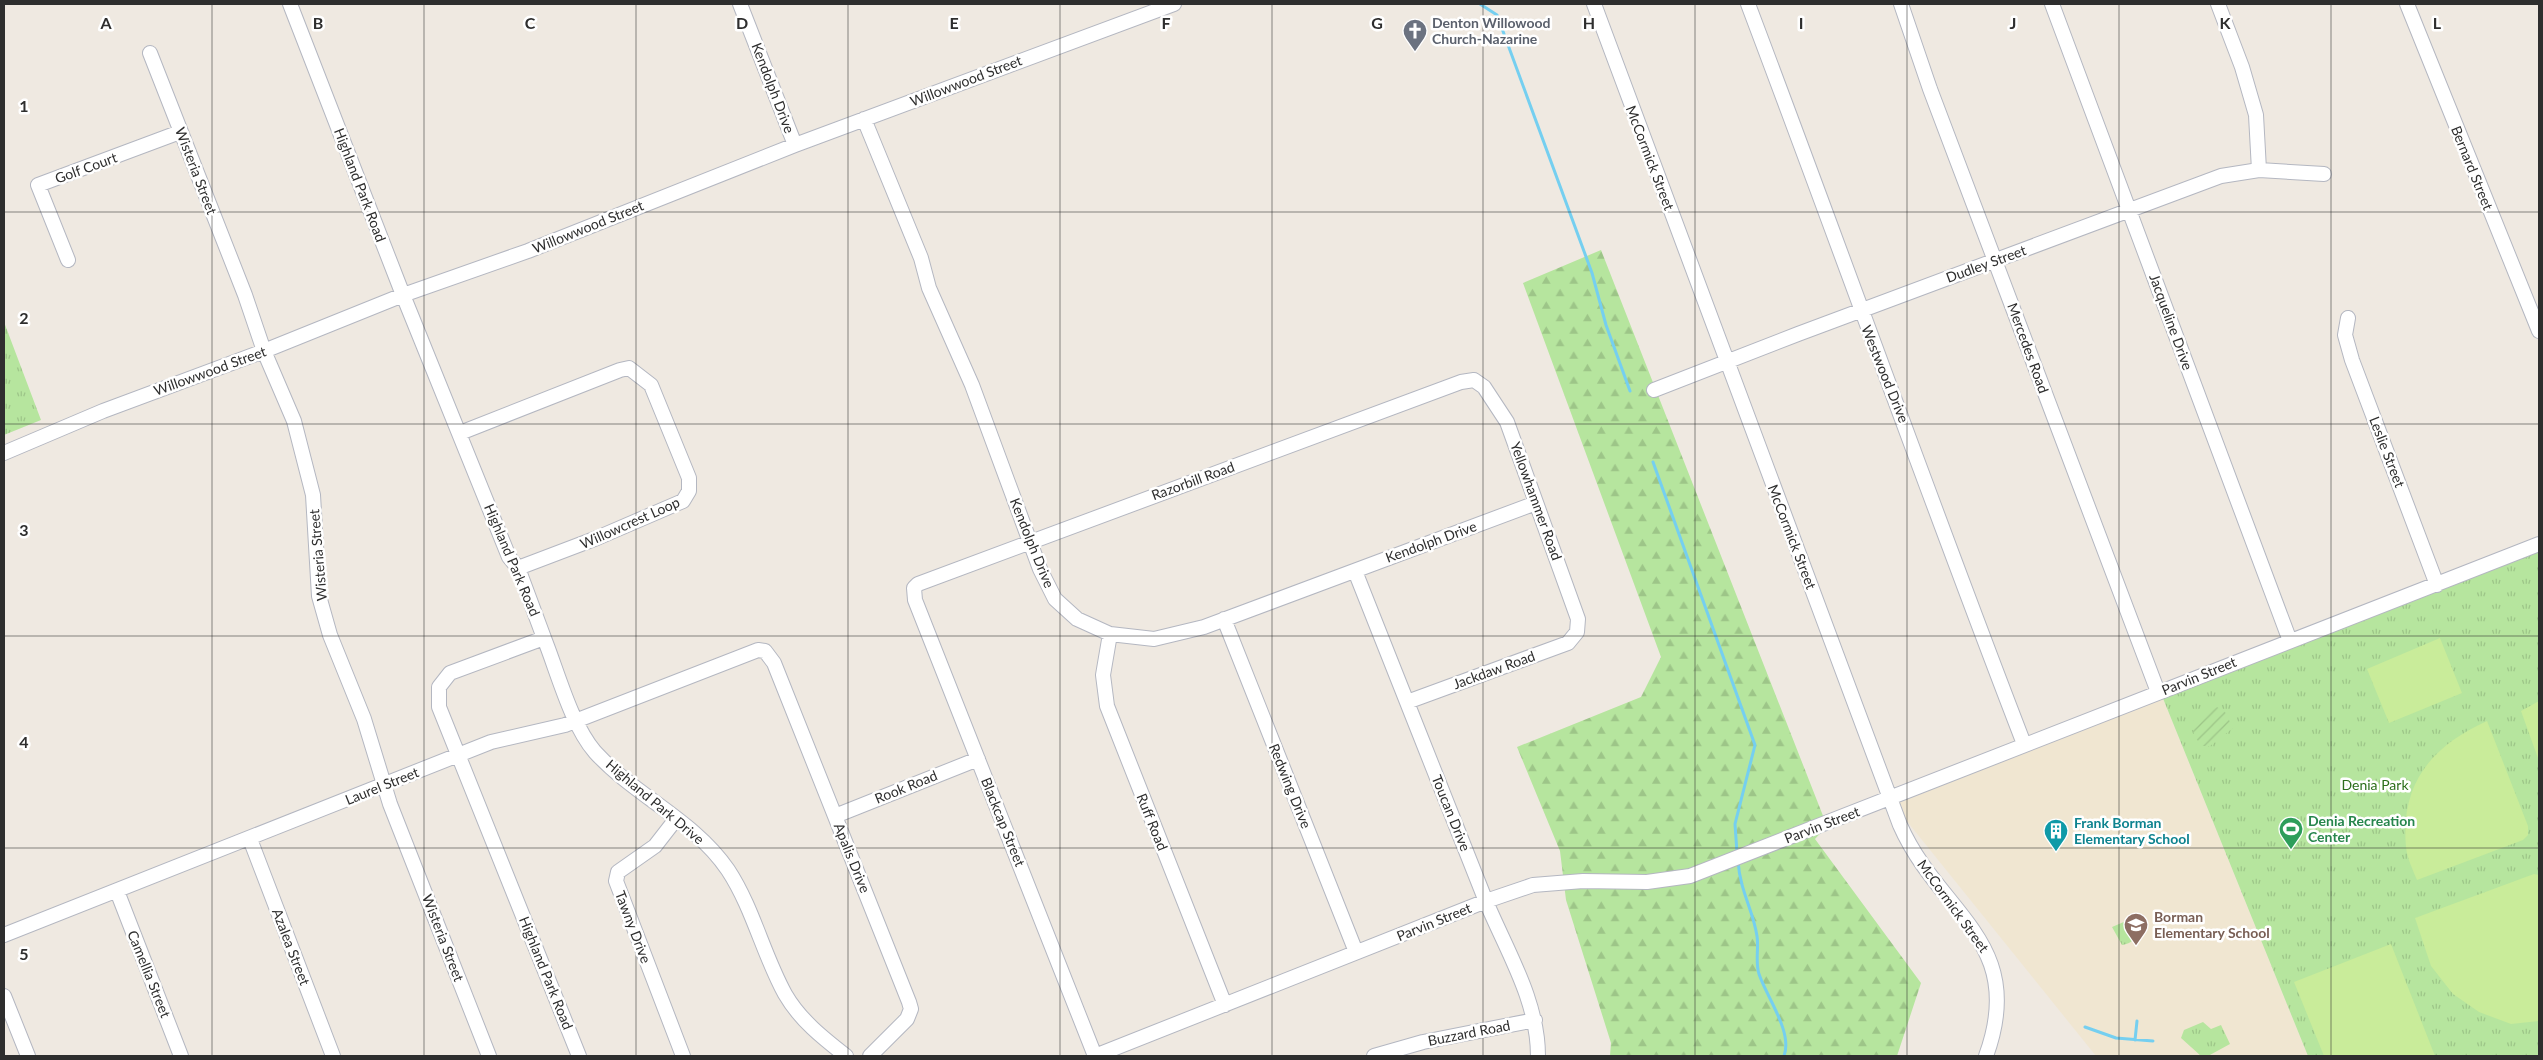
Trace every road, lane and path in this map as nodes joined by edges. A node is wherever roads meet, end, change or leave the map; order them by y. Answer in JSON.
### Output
{"nodes":[{"id":1,"x":290,"y":4,"type":"edge"},
{"id":2,"x":740,"y":4,"type":"edge"},
{"id":3,"x":1174,"y":4,"type":"edge"},
{"id":4,"x":1594,"y":4,"type":"edge"},
{"id":5,"x":1748,"y":4,"type":"edge"},
{"id":6,"x":1900,"y":4,"type":"edge"},
{"id":7,"x":2052,"y":4,"type":"edge"},
{"id":8,"x":2218,"y":4,"type":"edge"},
{"id":9,"x":2407,"y":4,"type":"edge"},
{"id":10,"x":150,"y":53,"type":"dead end"},
{"id":11,"x":864,"y":119,"type":"junction"},
{"id":12,"x":180,"y":132,"type":"junction"},
{"id":13,"x":795,"y":145,"type":"junction"},
{"id":14,"x":2259,"y":170,"type":"junction"},
{"id":15,"x":2324,"y":174,"type":"dead end"},
{"id":16,"x":2129,"y":210,"type":"junction"},
{"id":17,"x":68,"y":260,"type":"dead end"},
{"id":18,"x":1996,"y":261,"type":"junction"},
{"id":19,"x":402,"y":295,"type":"junction"},
{"id":20,"x":1860,"y":312,"type":"junction"},
{"id":21,"x":2348,"y":318,"type":"dead end"},
{"id":22,"x":2539,"y":331,"type":"edge"},
{"id":23,"x":264,"y":351,"type":"junction"},
{"id":24,"x":1726,"y":362,"type":"junction"},
{"id":25,"x":1474,"y":380,"type":"joint"},
{"id":26,"x":1654,"y":390,"type":"dead end"},
{"id":27,"x":460,"y":433,"type":"junction"},
{"id":28,"x":4,"y":453,"type":"edge"},
{"id":29,"x":1536,"y":503,"type":"junction"},
{"id":30,"x":1029,"y":541,"type":"junction"},
{"id":31,"x":2539,"y":544,"type":"edge"},
{"id":32,"x":518,"y":568,"type":"junction"},
{"id":33,"x":1355,"y":571,"type":"junction"},
{"id":34,"x":2437,"y":585,"type":"junction"},
{"id":35,"x":914,"y":588,"type":"joint"},
{"id":36,"x":1224,"y":619,"type":"junction"},
{"id":37,"x":1577,"y":632,"type":"joint"},
{"id":38,"x":1110,"y":634,"type":"junction"},
{"id":39,"x":544,"y":638,"type":"junction"},
{"id":40,"x":2290,"y":641,"type":"junction"},
{"id":41,"x":764,"y":651,"type":"joint"},
{"id":42,"x":2158,"y":692,"type":"junction"},
{"id":43,"x":1408,"y":702,"type":"junction"},
{"id":44,"x":576,"y":720,"type":"junction"},
{"id":45,"x":2024,"y":744,"type":"junction"},
{"id":46,"x":458,"y":755,"type":"junction"},
{"id":47,"x":978,"y":759,"type":"junction"},
{"id":48,"x":384,"y":786,"type":"junction"},
{"id":49,"x":1890,"y":798,"type":"junction"},
{"id":50,"x":835,"y":816,"type":"junction"},
{"id":51,"x":676,"y":819,"type":"junction"},
{"id":52,"x":250,"y":839,"type":"junction"},
{"id":53,"x":116,"y":891,"type":"junction"},
{"id":54,"x":1486,"y":901,"type":"junction"},
{"id":55,"x":4,"y":936,"type":"edge"},
{"id":56,"x":1356,"y":952,"type":"junction"},
{"id":57,"x":4,"y":996,"type":"edge"},
{"id":58,"x":1225,"y":1005,"type":"junction"},
{"id":59,"x":1535,"y":1020,"type":"junction"},
{"id":60,"x":28,"y":1056,"type":"edge"},
{"id":61,"x":181,"y":1056,"type":"edge"},
{"id":62,"x":333,"y":1056,"type":"edge"},
{"id":63,"x":489,"y":1056,"type":"edge"},
{"id":64,"x":579,"y":1056,"type":"edge"},
{"id":65,"x":683,"y":1056,"type":"edge"},
{"id":66,"x":846,"y":1056,"type":"edge"},
{"id":67,"x":870,"y":1056,"type":"edge"},
{"id":68,"x":1095,"y":1056,"type":"edge"},
{"id":69,"x":1374,"y":1056,"type":"edge"},
{"id":70,"x":1538,"y":1056,"type":"edge"},
{"id":71,"x":1986,"y":1056,"type":"edge"}],
"edges":[{"from":1,"to":19,"type":"street","name":"Highland Park Road"},
{"from":2,"to":13,"type":"street","name":"Kendolph Drive"},
{"from":3,"to":11,"type":"street","name":"Willowwood Street"},
{"from":4,"to":24,"type":"street","name":"McCormick Street"},
{"from":5,"to":20,"type":"street","name":"Westwood Drive"},
{"from":6,"to":18,"type":"street","name":"Mercedes Road"},
{"from":7,"to":16,"type":"street","name":"Jacqueline Drive"},
{"from":8,"to":14,"type":"street"},
{"from":9,"to":22,"type":"street","name":"Bernard Street"},
{"from":10,"to":12,"type":"street","name":"Wisteria Street"},
{"from":11,"to":13,"type":"street","name":"Willowwood Street"},
{"from":11,"to":30,"type":"street","name":"Kendolph Drive"},
{"from":12,"to":17,"type":"street","name":"Golf Court"},
{"from":12,"to":23,"type":"street","name":"Wisteria Street"},
{"from":13,"to":19,"type":"street","name":"Willowwood Street"},
{"from":14,"to":15,"type":"street","name":"Dudley Street"},
{"from":14,"to":16,"type":"street","name":"Dudley Street"},
{"from":16,"to":18,"type":"street","name":"Dudley Street"},
{"from":16,"to":40,"type":"street","name":"Jacqueline Drive"},
{"from":18,"to":20,"type":"street","name":"Dudley Street"},
{"from":18,"to":42,"type":"street","name":"Mercedes Road"},
{"from":19,"to":23,"type":"street","name":"Willowwood Street"},
{"from":19,"to":27,"type":"street","name":"Highland Park Road"},
{"from":20,"to":24,"type":"street","name":"Dudley Street"},
{"from":20,"to":45,"type":"street","name":"Westwood Drive"},
{"from":21,"to":34,"type":"street","name":"Leslie Street"},
{"from":23,"to":28,"type":"street","name":"Willowwood Street"},
{"from":23,"to":48,"type":"street","name":"Wisteria Street"},
{"from":24,"to":26,"type":"street","name":"Dudley Street"},
{"from":24,"to":49,"type":"street","name":"McCormick Street"},
{"from":25,"to":29,"type":"street","name":"Yellowhammer Road"},
{"from":25,"to":30,"type":"street","name":"Razorbill Road"},
{"from":27,"to":32,"type":"street","name":"Highland Park Road"},
{"from":27,"to":32,"type":"street","name":"Willowcrest Loop"},
{"from":29,"to":33,"type":"street","name":"Kendolph Drive"},
{"from":29,"to":37,"type":"street","name":"Yellowhammer Road"},
{"from":30,"to":35,"type":"street","name":"Razorbill Road"},
{"from":30,"to":38,"type":"street","name":"Kendolph Drive"},
{"from":31,"to":34,"type":"street","name":"Parvin Street"},
{"from":32,"to":39,"type":"street","name":"Highland Park Road"},
{"from":33,"to":36,"type":"street","name":"Kendolph Drive"},
{"from":33,"to":43,"type":"street","name":"Toucan Drive"},
{"from":34,"to":40,"type":"street","name":"Parvin Street"},
{"from":35,"to":47,"type":"street","name":"Blackcap Street"},
{"from":36,"to":38,"type":"street","name":"Kendolph Drive"},
{"from":36,"to":56,"type":"street","name":"Redwing Drive"},
{"from":37,"to":43,"type":"street","name":"Jackdaw Road"},
{"from":38,"to":58,"type":"street","name":"Ruff Road"},
{"from":39,"to":44,"type":"street","name":"Highland Park Drive"},
{"from":39,"to":46,"type":"street","name":"Highland Park Road"},
{"from":40,"to":42,"type":"street","name":"Parvin Street"},
{"from":41,"to":44,"type":"street","name":"Laurel Street"},
{"from":41,"to":50,"type":"street","name":"Apalis Drive"},
{"from":42,"to":45,"type":"street","name":"Parvin Street"},
{"from":43,"to":54,"type":"street","name":"Toucan Drive"},
{"from":44,"to":46,"type":"street","name":"Laurel Street"},
{"from":44,"to":51,"type":"street","name":"Highland Park Drive"},
{"from":45,"to":49,"type":"street","name":"Parvin Street"},
{"from":46,"to":48,"type":"street","name":"Laurel Street"},
{"from":46,"to":64,"type":"street","name":"Highland Park Road"},
{"from":47,"to":50,"type":"street","name":"Rook Road"},
{"from":47,"to":68,"type":"street","name":"Blackcap Street"},
{"from":48,"to":52,"type":"street","name":"Laurel Street"},
{"from":48,"to":63,"type":"street","name":"Wisteria Street"},
{"from":49,"to":54,"type":"street","name":"Parvin Street"},
{"from":49,"to":71,"type":"street","name":"McCormick Street"},
{"from":50,"to":67,"type":"street","name":"Apalis Drive"},
{"from":51,"to":65,"type":"street","name":"Tawny Drive"},
{"from":51,"to":66,"type":"street","name":"Highland Park Drive"},
{"from":52,"to":53,"type":"street","name":"Laurel Street"},
{"from":52,"to":62,"type":"street","name":"Azalea Street"},
{"from":53,"to":55,"type":"street","name":"Laurel Street"},
{"from":53,"to":61,"type":"street","name":"Camellia Street"},
{"from":54,"to":56,"type":"street","name":"Parvin Street"},
{"from":54,"to":59,"type":"street","name":"Toucan Drive"},
{"from":56,"to":58,"type":"street","name":"Parvin Street"},
{"from":57,"to":60,"type":"street"},
{"from":58,"to":68,"type":"street","name":"Parvin Street"},
{"from":59,"to":69,"type":"street","name":"Buzzard Road"},
{"from":59,"to":70,"type":"street","name":"Toucan Drive"}]}
